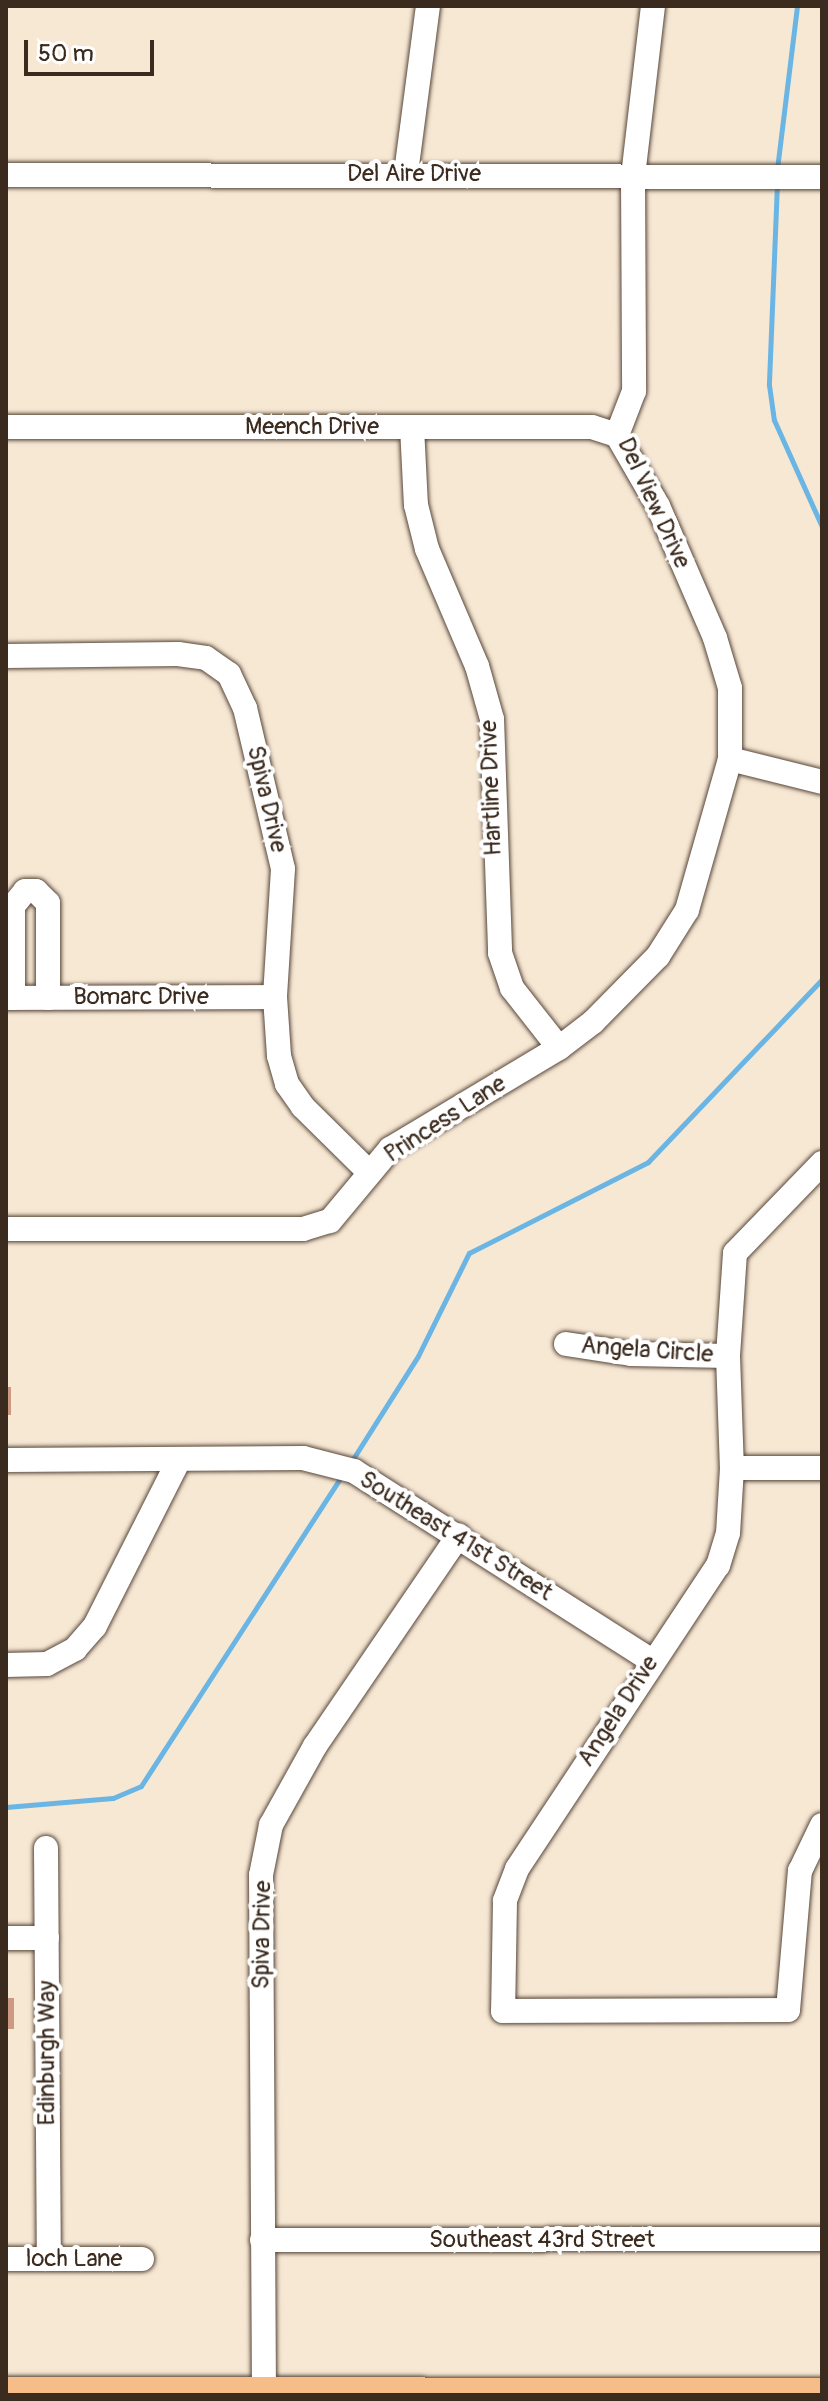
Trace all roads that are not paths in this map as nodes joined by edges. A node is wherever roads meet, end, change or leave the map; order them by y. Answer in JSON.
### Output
{"nodes":[{"id":1,"x":428,"y":6,"type":"edge"},
{"id":2,"x":653,"y":6,"type":"edge"},
{"id":3,"x":406,"y":173,"type":"junction"},
{"id":4,"x":6,"y":175,"type":"edge"},
{"id":5,"x":633,"y":177,"type":"junction"},
{"id":6,"x":822,"y":177,"type":"edge"},
{"id":7,"x":6,"y":427,"type":"edge"},
{"id":8,"x":412,"y":427,"type":"junction"},
{"id":9,"x":617,"y":435,"type":"junction"},
{"id":10,"x":6,"y":656,"type":"edge"},
{"id":11,"x":730,"y":759,"type":"junction"},
{"id":12,"x":822,"y":782,"type":"edge"},
{"id":13,"x":275,"y":997,"type":"junction"},
{"id":14,"x":10,"y":998,"type":"edge"},
{"id":15,"x":48,"y":998,"type":"junction"},
{"id":16,"x":559,"y":1048,"type":"junction"},
{"id":17,"x":821,"y":1165,"type":"edge"},
{"id":18,"x":368,"y":1171,"type":"junction"},
{"id":19,"x":6,"y":1229,"type":"edge"},
{"id":20,"x":566,"y":1344,"type":"dead end"},
{"id":21,"x":728,"y":1356,"type":"junction"},
{"id":22,"x":6,"y":1460,"type":"edge"},
{"id":23,"x":178,"y":1462,"type":"junction"},
{"id":24,"x":732,"y":1468,"type":"junction"},
{"id":25,"x":822,"y":1468,"type":"edge"},
{"id":26,"x":459,"y":1535,"type":"junction"},
{"id":27,"x":651,"y":1660,"type":"junction"},
{"id":28,"x":6,"y":1665,"type":"edge"},
{"id":29,"x":822,"y":1825,"type":"edge"},
{"id":30,"x":46,"y":1848,"type":"dead end"},
{"id":31,"x":6,"y":1938,"type":"edge"},
{"id":32,"x":47,"y":1938,"type":"junction"},
{"id":33,"x":822,"y":2239,"type":"edge"},
{"id":34,"x":262,"y":2240,"type":"junction"},
{"id":35,"x":6,"y":2259,"type":"edge"},
{"id":36,"x":49,"y":2259,"type":"junction"},
{"id":37,"x":142,"y":2259,"type":"dead end"},
{"id":38,"x":6,"y":2392,"type":"edge"},
{"id":39,"x":264,"y":2393,"type":"junction"},
{"id":40,"x":822,"y":2393,"type":"edge"},
{"id":41,"x":421,"y":2394,"type":"edge"}],
"edges":[{"from":1,"to":3,"type":"street"},
{"from":2,"to":5,"type":"street","name":"Del View Drive"},
{"from":3,"to":4,"type":"street","name":"Del Aire Drive"},
{"from":3,"to":5,"type":"street","name":"Del Aire Drive"},
{"from":5,"to":6,"type":"street","name":"Del Aire Drive"},
{"from":5,"to":9,"type":"street","name":"Del View Drive"},
{"from":7,"to":8,"type":"street","name":"Meench Drive"},
{"from":8,"to":9,"type":"street","name":"Meench Drive"},
{"from":8,"to":16,"type":"street","name":"Hartline Drive"},
{"from":9,"to":11,"type":"street","name":"Del View Drive"},
{"from":10,"to":13,"type":"street","name":"Spiva Drive"},
{"from":11,"to":12,"type":"street"},
{"from":11,"to":16,"type":"street","name":"Princess Lane"},
{"from":13,"to":15,"type":"street","name":"Bomarc Drive"},
{"from":13,"to":18,"type":"street","name":"Spiva Drive"},
{"from":14,"to":15,"type":"street","name":"Bomarc Drive"},
{"from":14,"to":15,"type":"street"},
{"from":16,"to":18,"type":"street","name":"Princess Lane"},
{"from":17,"to":21,"type":"street","name":"Angela Drive"},
{"from":18,"to":19,"type":"street","name":"Princess Lane"},
{"from":20,"to":21,"type":"street","name":"Angela Circle"},
{"from":21,"to":24,"type":"street","name":"Angela Drive"},
{"from":22,"to":23,"type":"street","name":"Southeast 41st Street"},
{"from":23,"to":26,"type":"street","name":"Southeast 41st Street"},
{"from":23,"to":28,"type":"street"},
{"from":24,"to":25,"type":"street"},
{"from":24,"to":27,"type":"street","name":"Angela Drive"},
{"from":26,"to":27,"type":"street","name":"Southeast 41st Street"},
{"from":26,"to":34,"type":"street","name":"Spiva Drive"},
{"from":27,"to":29,"type":"street","name":"Angela Drive"},
{"from":30,"to":32,"type":"street","name":"Edinburgh Way"},
{"from":31,"to":32,"type":"street"},
{"from":32,"to":36,"type":"street","name":"Edinburgh Way"},
{"from":33,"to":34,"type":"street","name":"Southeast 43rd Street"},
{"from":34,"to":39,"type":"street","name":"Spiva Drive"},
{"from":35,"to":36,"type":"street","name":"loch Lane"},
{"from":36,"to":37,"type":"street","name":"loch Lane"},
{"from":38,"to":39,"type":"main road"},
{"from":39,"to":41,"type":"main road"},
{"from":40,"to":41,"type":"main road"}]}
